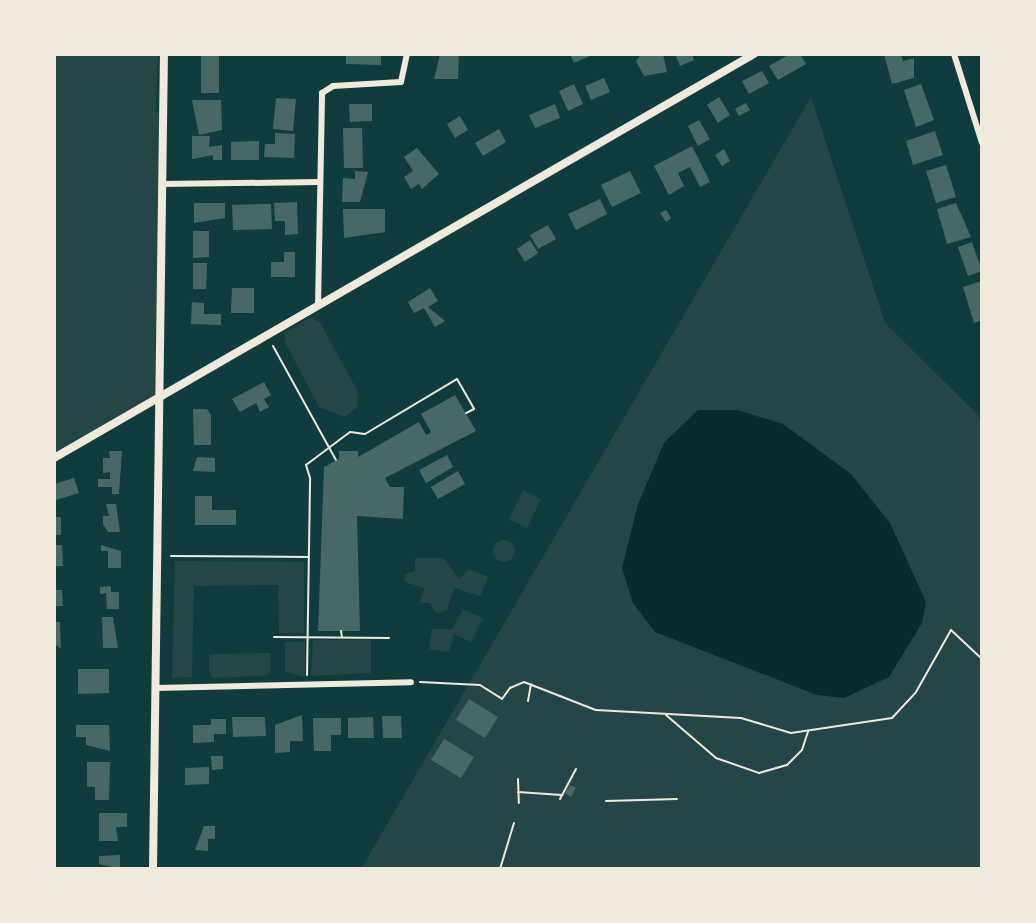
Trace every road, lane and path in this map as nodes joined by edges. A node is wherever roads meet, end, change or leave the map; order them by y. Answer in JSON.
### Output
{"nodes":[{"id":1,"x":164,"y":54,"type":"edge"},
{"id":2,"x":407,"y":54,"type":"edge"},
{"id":3,"x":754,"y":54,"type":"edge"},
{"id":4,"x":954,"y":54,"type":"edge"},
{"id":5,"x":982,"y":143,"type":"edge"},
{"id":6,"x":318,"y":182,"type":"junction"},
{"id":7,"x":162,"y":184,"type":"junction"},
{"id":8,"x":318,"y":306,"type":"junction"},
{"id":9,"x":273,"y":346,"type":"dead end"},
{"id":10,"x":159,"y":397,"type":"junction"},
{"id":11,"x":466,"y":413,"type":"dead end"},
{"id":12,"x":328,"y":446,"type":"junction"},
{"id":13,"x":54,"y":458,"type":"edge"},
{"id":14,"x":336,"y":460,"type":"dead end"},
{"id":15,"x":171,"y":556,"type":"dead end"},
{"id":16,"x":309,"y":557,"type":"junction"},
{"id":17,"x":341,"y":631,"type":"dead end"},
{"id":18,"x":274,"y":637,"type":"dead end"},
{"id":19,"x":308,"y":637,"type":"junction"},
{"id":20,"x":342,"y":637,"type":"junction"},
{"id":21,"x":389,"y":638,"type":"dead end"},
{"id":22,"x":982,"y":659,"type":"edge"},
{"id":23,"x":411,"y":682,"type":"joint"},
{"id":24,"x":307,"y":684,"type":"junction"},
{"id":25,"x":531,"y":684,"type":"junction"},
{"id":26,"x":156,"y":688,"type":"junction"},
{"id":27,"x":528,"y":701,"type":"dead end"},
{"id":28,"x":666,"y":715,"type":"junction"},
{"id":29,"x":808,"y":731,"type":"junction"},
{"id":30,"x":576,"y":769,"type":"dead end"},
{"id":31,"x":518,"y":779,"type":"dead end"},
{"id":32,"x":518,"y":792,"type":"junction"},
{"id":33,"x":562,"y":795,"type":"junction"},
{"id":34,"x":677,"y":799,"type":"dead end"},
{"id":35,"x":560,"y":800,"type":"dead end"},
{"id":36,"x":606,"y":801,"type":"dead end"},
{"id":37,"x":519,"y":803,"type":"dead end"},
{"id":38,"x":514,"y":823,"type":"dead end"},
{"id":39,"x":153,"y":869,"type":"edge"},
{"id":40,"x":500,"y":869,"type":"edge"}],
"edges":[{"from":1,"to":7,"type":"street"},
{"from":2,"to":6,"type":"street"},
{"from":3,"to":8,"type":"main road"},
{"from":4,"to":5,"type":"street"},
{"from":6,"to":7,"type":"street"},
{"from":6,"to":8,"type":"street"},
{"from":7,"to":10,"type":"street"},
{"from":8,"to":10,"type":"main road"},
{"from":9,"to":12,"type":"path"},
{"from":10,"to":13,"type":"main road"},
{"from":10,"to":26,"type":"street"},
{"from":11,"to":12,"type":"path"},
{"from":12,"to":14,"type":"path"},
{"from":12,"to":16,"type":"path"},
{"from":15,"to":16,"type":"path"},
{"from":16,"to":19,"type":"path"},
{"from":17,"to":20,"type":"path"},
{"from":18,"to":19,"type":"path"},
{"from":19,"to":20,"type":"path"},
{"from":19,"to":24,"type":"path"},
{"from":20,"to":21,"type":"path"},
{"from":22,"to":29,"type":"path"},
{"from":23,"to":24,"type":"street"},
{"from":23,"to":25,"type":"path"},
{"from":24,"to":26,"type":"street"},
{"from":25,"to":27,"type":"path"},
{"from":25,"to":28,"type":"path"},
{"from":26,"to":39,"type":"street"},
{"from":28,"to":29,"type":"path"},
{"from":28,"to":29,"type":"path"},
{"from":30,"to":33,"type":"path"},
{"from":31,"to":32,"type":"path"},
{"from":32,"to":33,"type":"path"},
{"from":32,"to":37,"type":"path"},
{"from":33,"to":35,"type":"path"},
{"from":34,"to":36,"type":"path"},
{"from":38,"to":40,"type":"path"}]}
